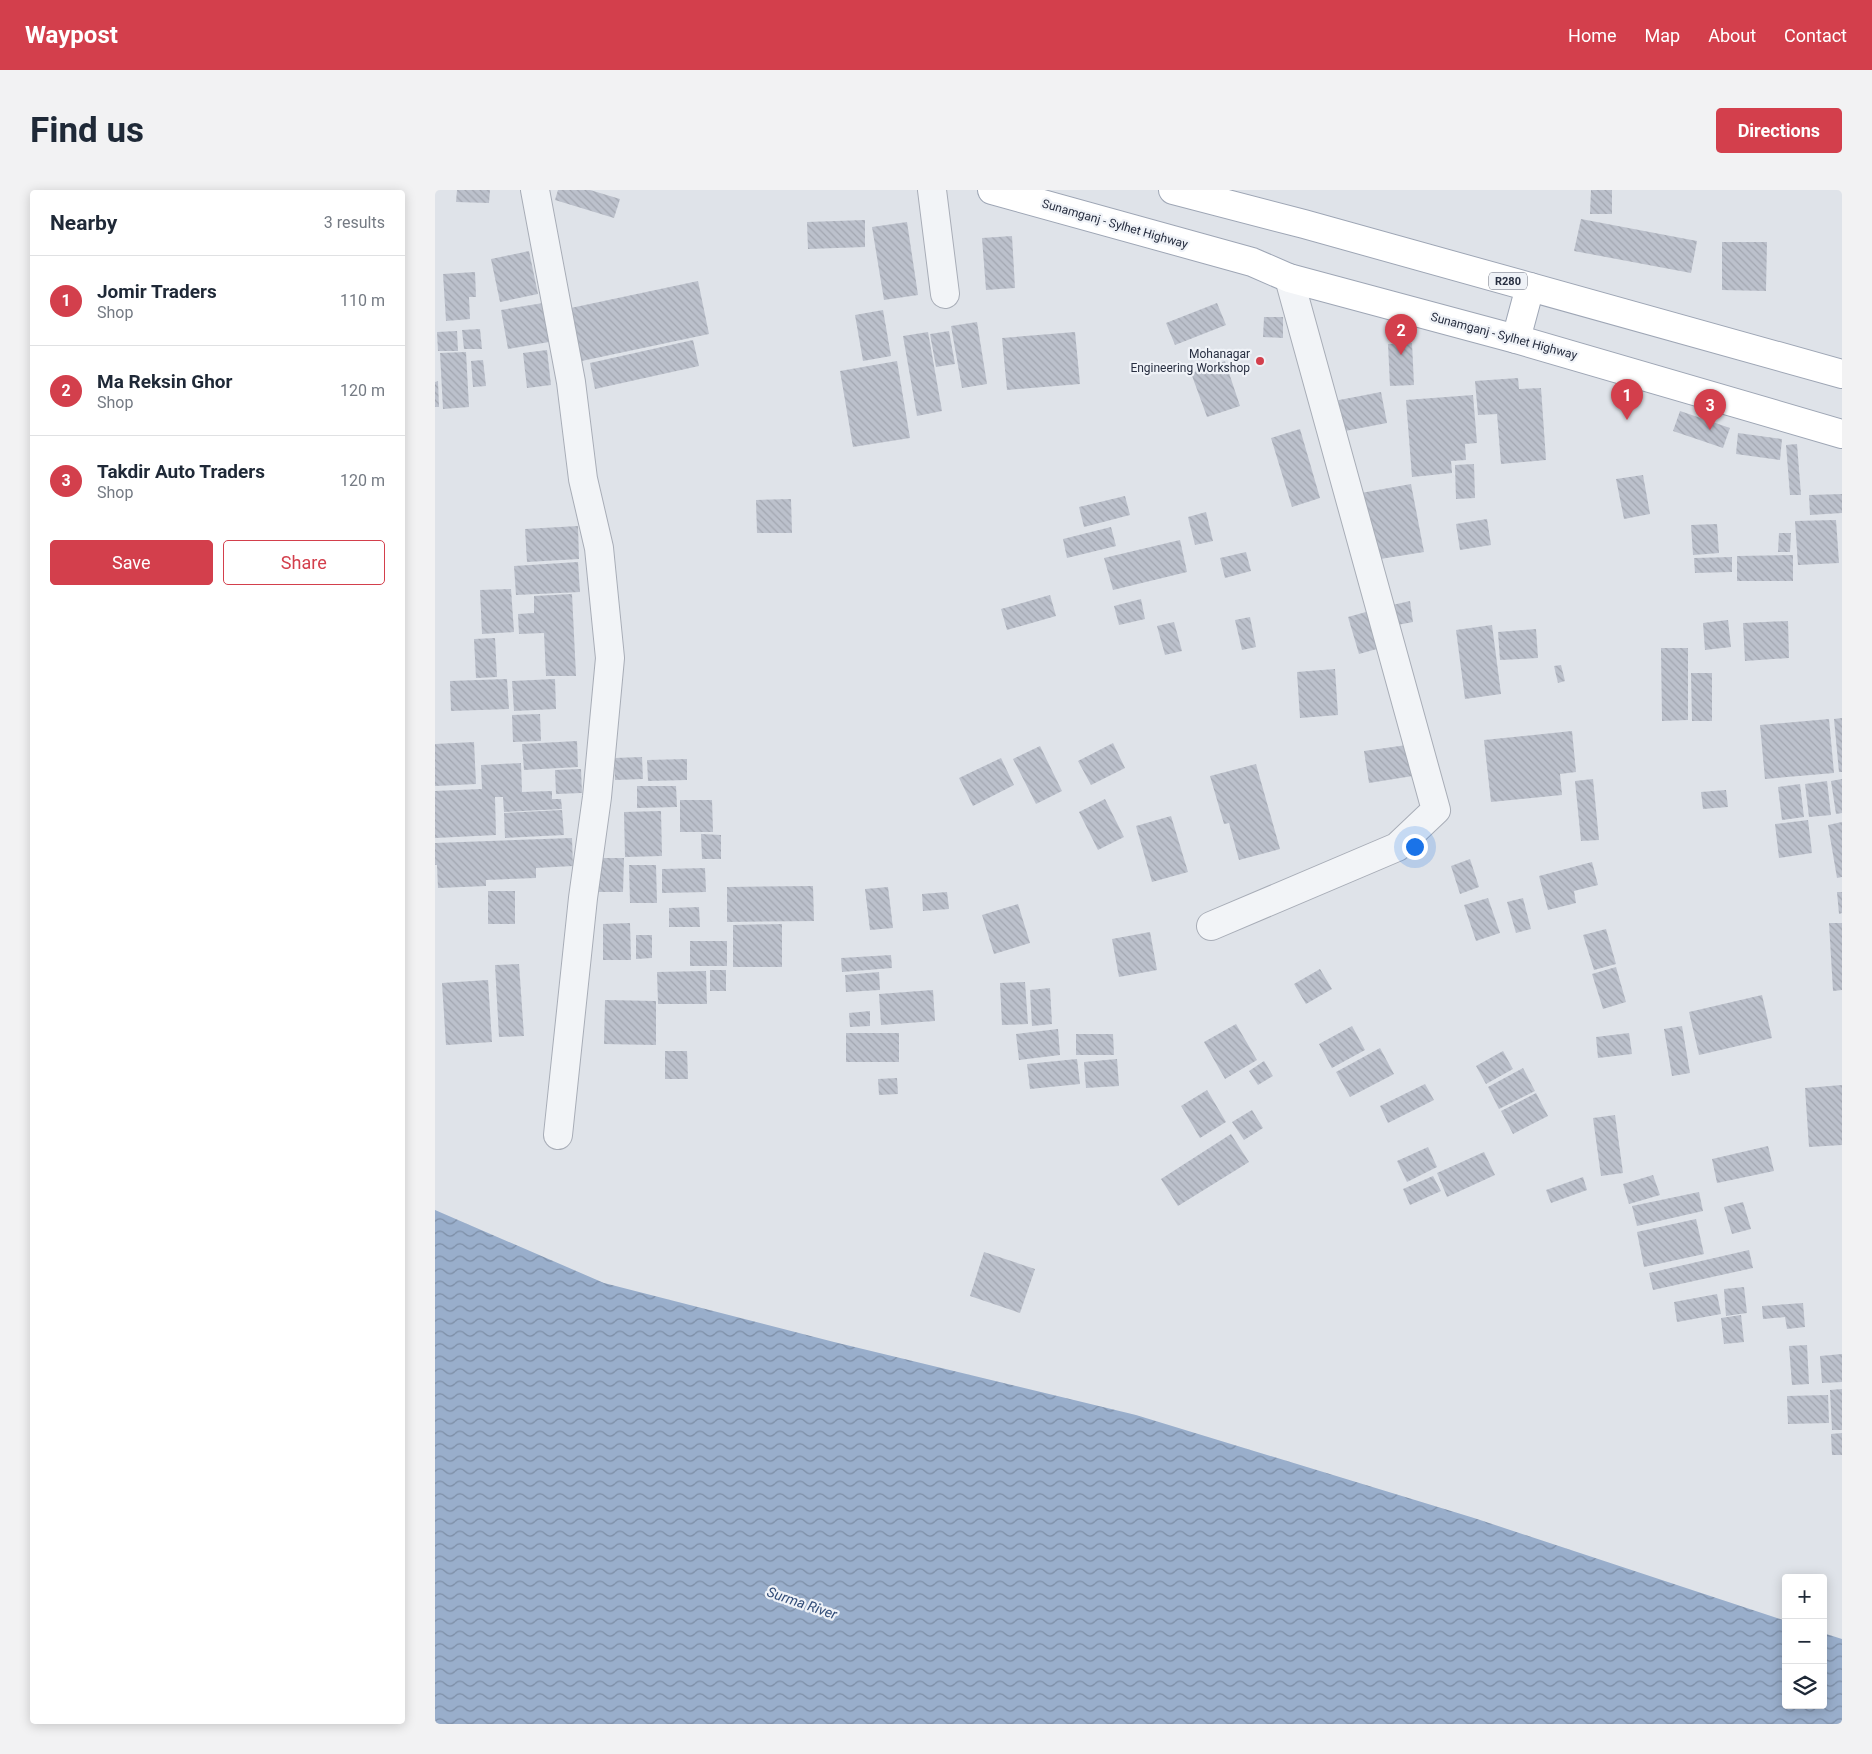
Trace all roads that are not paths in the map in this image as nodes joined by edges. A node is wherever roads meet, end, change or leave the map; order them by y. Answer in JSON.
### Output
{"nodes":[{"id":1,"x":535,"y":190,"type":"edge"},
{"id":2,"x":932,"y":190,"type":"edge"},
{"id":3,"x":992,"y":190,"type":"edge"},
{"id":4,"x":1173,"y":190,"type":"edge"},
{"id":5,"x":1289,"y":278,"type":"junction"},
{"id":6,"x":1530,"y":287,"type":"junction"},
{"id":7,"x":945,"y":294,"type":"dead end"},
{"id":8,"x":1516,"y":339,"type":"junction"},
{"id":9,"x":1842,"y":374,"type":"edge"},
{"id":10,"x":1842,"y":434,"type":"edge"},
{"id":11,"x":1211,"y":926,"type":"dead end"},
{"id":12,"x":557,"y":1135,"type":"dead end"}],
"edges":[{"from":1,"to":12,"type":"street"},
{"from":2,"to":7,"type":"street"},
{"from":3,"to":5,"type":"main road","name":"Sunamganj - Sylhet Highway"},
{"from":4,"to":6,"type":"main road","number":"R280"},
{"from":5,"to":8,"type":"main road","name":"Sunamganj - Sylhet Highway"},
{"from":5,"to":11,"type":"street"},
{"from":6,"to":8,"type":"main road"},
{"from":6,"to":9,"type":"main road","number":"R280"},
{"from":8,"to":10,"type":"main road","name":"Sunamganj - Sylhet Highway"}]}
